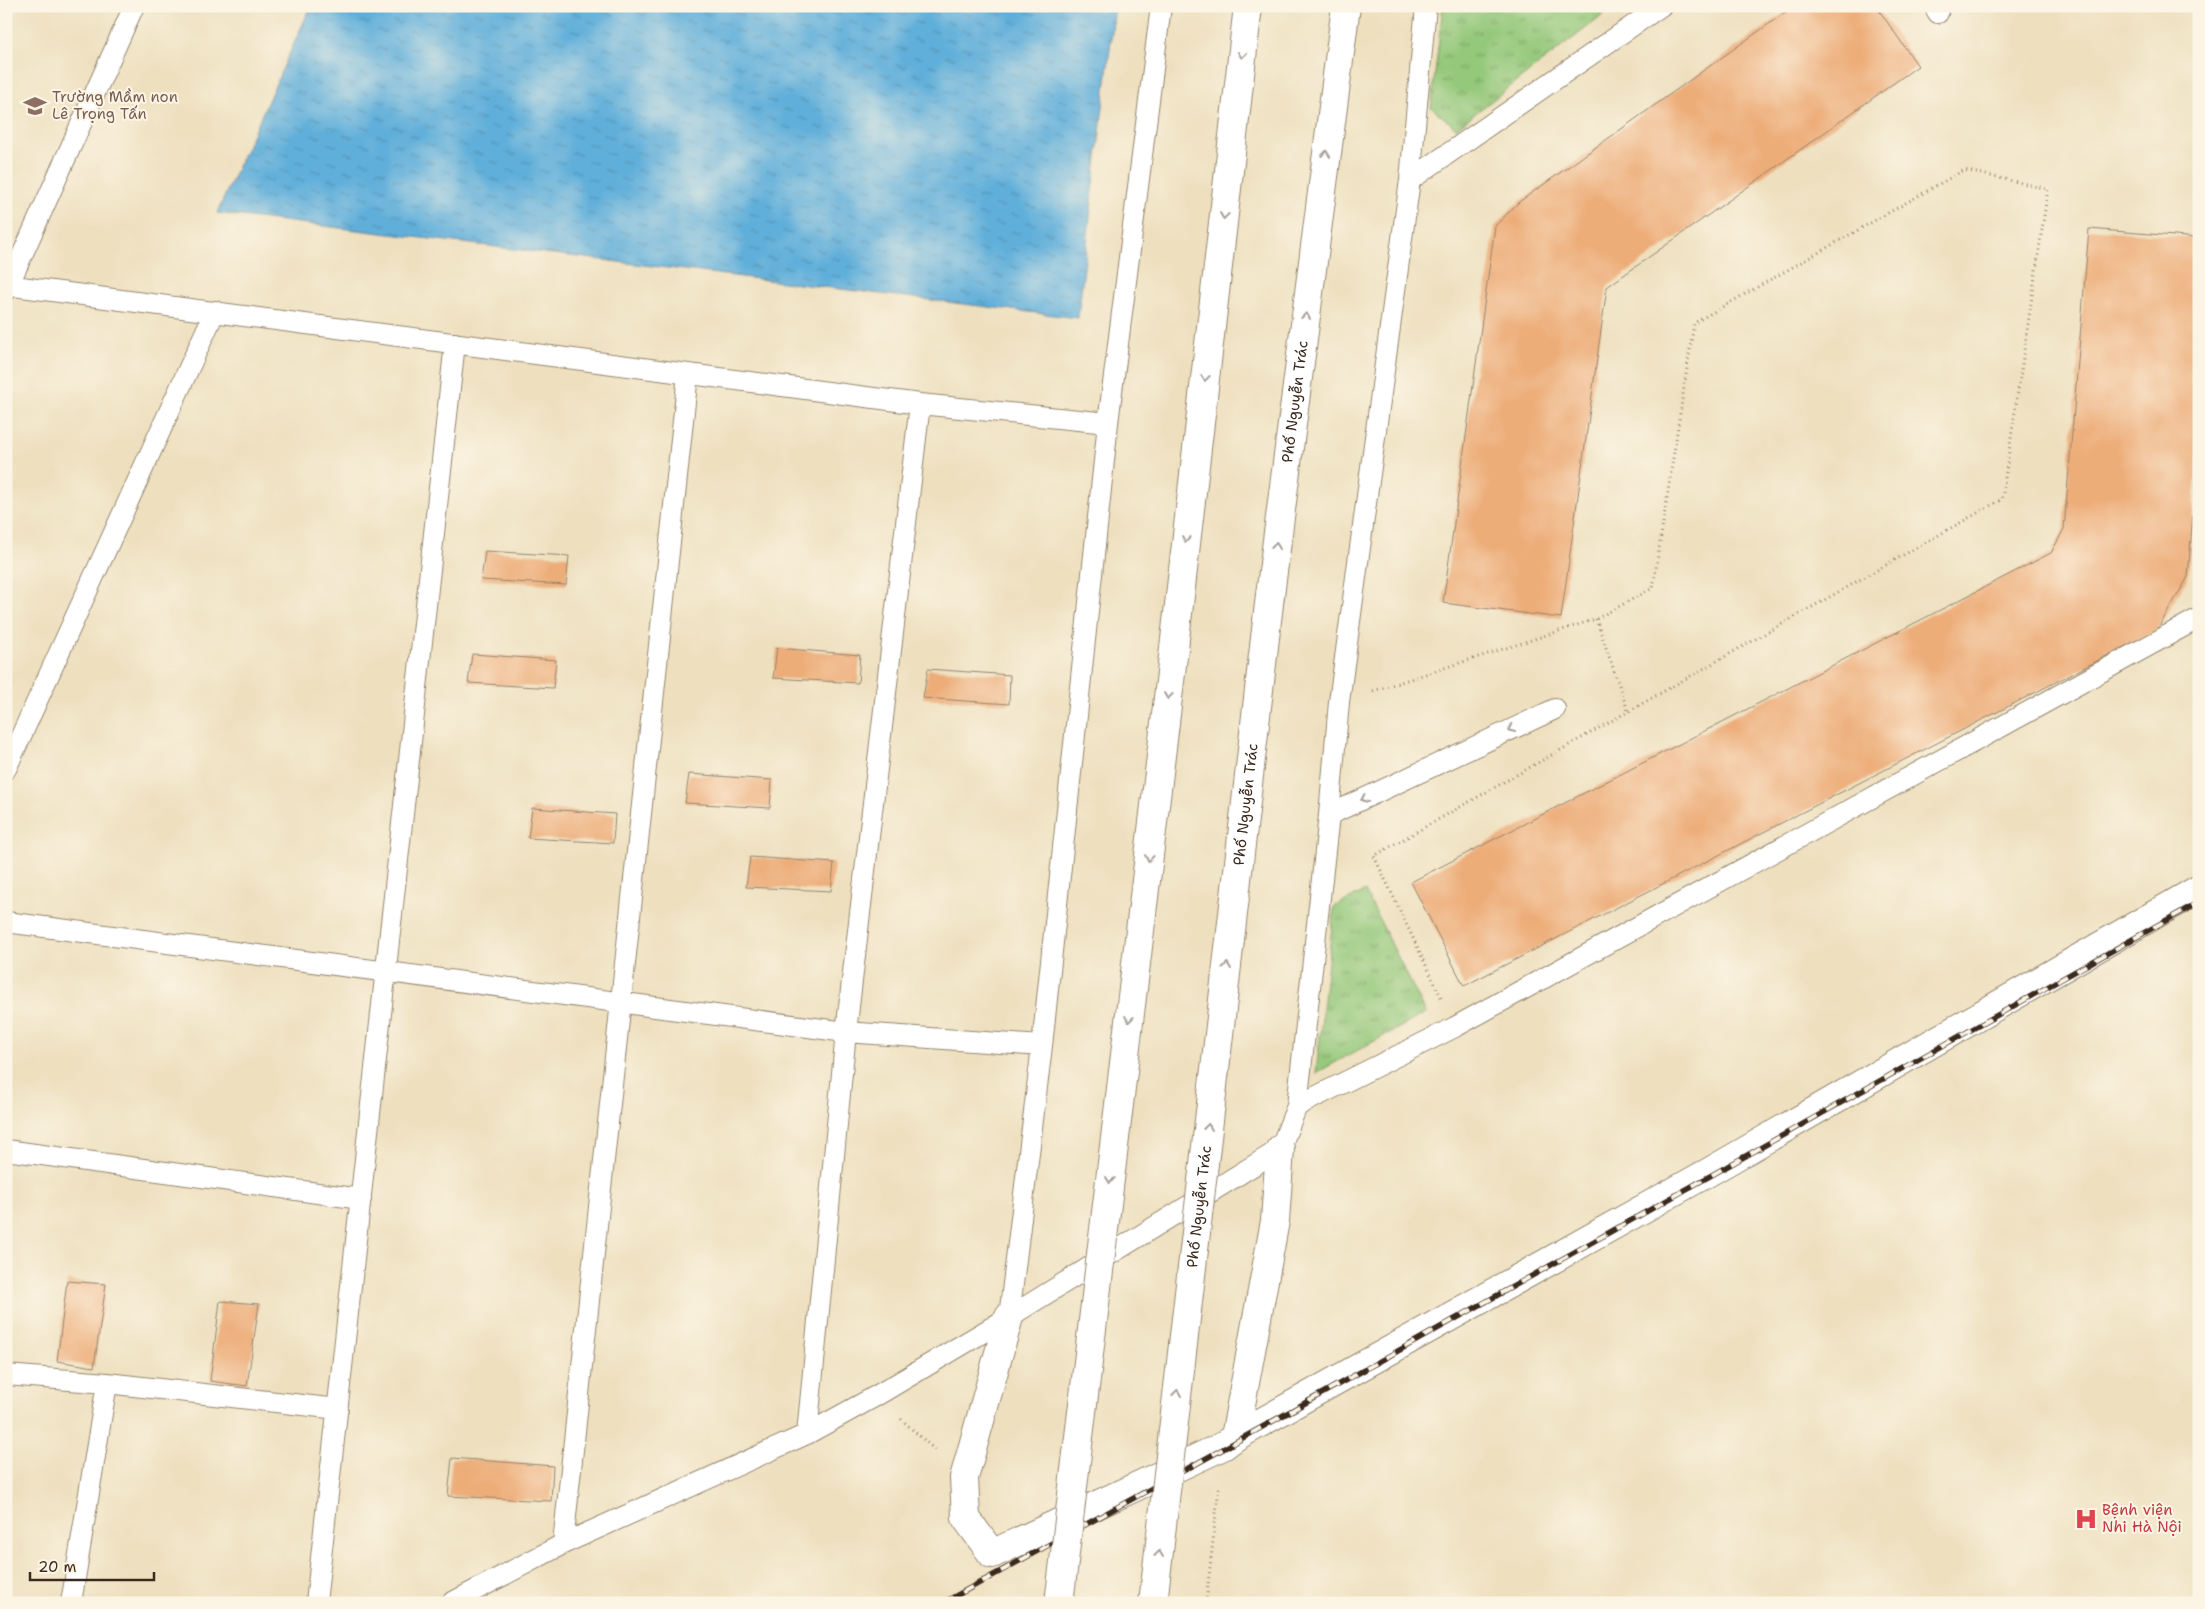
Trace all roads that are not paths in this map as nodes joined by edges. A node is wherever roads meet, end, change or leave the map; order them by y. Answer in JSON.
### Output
{"nodes":[{"id":1,"x":134,"y":6,"type":"edge"},
{"id":2,"x":1161,"y":6,"type":"edge"},
{"id":3,"x":1248,"y":6,"type":"edge"},
{"id":4,"x":1346,"y":6,"type":"edge"},
{"id":5,"x":1426,"y":6,"type":"edge"},
{"id":6,"x":1661,"y":6,"type":"edge"},
{"id":7,"x":1410,"y":180,"type":"junction"},
{"id":8,"x":7,"y":287,"type":"edge"},
{"id":9,"x":215,"y":311,"type":"junction"},
{"id":10,"x":455,"y":343,"type":"junction"},
{"id":11,"x":688,"y":374,"type":"junction"},
{"id":12,"x":920,"y":404,"type":"junction"},
{"id":13,"x":1108,"y":424,"type":"junction"},
{"id":14,"x":2199,"y":618,"type":"edge"},
{"id":15,"x":1555,"y":709,"type":"dead end"},
{"id":16,"x":6,"y":769,"type":"edge"},
{"id":17,"x":1329,"y":815,"type":"junction"},
{"id":18,"x":2199,"y":889,"type":"edge"},
{"id":19,"x":6,"y":922,"type":"edge"},
{"id":20,"x":386,"y":972,"type":"junction"},
{"id":21,"x":620,"y":1002,"type":"junction"},
{"id":22,"x":846,"y":1032,"type":"junction"},
{"id":23,"x":1042,"y":1046,"type":"junction"},
{"id":24,"x":1298,"y":1106,"type":"junction"},
{"id":25,"x":1280,"y":1149,"type":"junction"},
{"id":26,"x":6,"y":1150,"type":"edge"},
{"id":27,"x":361,"y":1199,"type":"junction"},
{"id":28,"x":1009,"y":1317,"type":"junction"},
{"id":29,"x":6,"y":1375,"type":"edge"},
{"id":30,"x":107,"y":1383,"type":"junction"},
{"id":31,"x":338,"y":1408,"type":"junction"},
{"id":32,"x":807,"y":1434,"type":"junction"},
{"id":33,"x":1235,"y":1437,"type":"junction"},
{"id":34,"x":563,"y":1544,"type":"junction"},
{"id":35,"x":71,"y":1603,"type":"edge"},
{"id":36,"x":316,"y":1603,"type":"edge"},
{"id":37,"x":451,"y":1603,"type":"edge"},
{"id":38,"x":1059,"y":1603,"type":"edge"},
{"id":39,"x":1153,"y":1603,"type":"edge"}],
"edges":[{"from":1,"to":8,"type":"lane"},
{"from":2,"to":13,"type":"lane"},
{"from":3,"to":38,"type":"main road","one_way":true,"bridge":true},
{"from":39,"to":4,"type":"main road","name":"Phố Nguyễn Trác","one_way":true,"bridge":true},
{"from":5,"to":7,"type":"lane"},
{"from":6,"to":7,"type":"lane"},
{"from":7,"to":17,"type":"lane"},
{"from":8,"to":9,"type":"lane"},
{"from":9,"to":10,"type":"lane"},
{"from":9,"to":16,"type":"lane"},
{"from":10,"to":11,"type":"lane"},
{"from":10,"to":20,"type":"lane"},
{"from":11,"to":12,"type":"lane"},
{"from":11,"to":21,"type":"lane"},
{"from":12,"to":13,"type":"lane"},
{"from":12,"to":22,"type":"lane"},
{"from":13,"to":23,"type":"lane"},
{"from":14,"to":24,"type":"lane"},
{"from":15,"to":17,"type":"lane","one_way":true},
{"from":17,"to":24,"type":"lane"},
{"from":18,"to":33,"type":"main road"},
{"from":19,"to":20,"type":"lane"},
{"from":20,"to":21,"type":"lane"},
{"from":20,"to":27,"type":"lane"},
{"from":21,"to":22,"type":"lane"},
{"from":21,"to":34,"type":"lane"},
{"from":22,"to":23,"type":"lane"},
{"from":22,"to":32,"type":"lane"},
{"from":23,"to":28,"type":"lane"},
{"from":24,"to":25,"type":"lane"},
{"from":25,"to":28,"type":"lane"},
{"from":25,"to":33,"type":"main road"},
{"from":26,"to":27,"type":"lane"},
{"from":27,"to":31,"type":"lane"},
{"from":28,"to":32,"type":"lane"},
{"from":28,"to":33,"type":"main road"},
{"from":29,"to":30,"type":"lane"},
{"from":30,"to":31,"type":"lane"},
{"from":30,"to":35,"type":"lane"},
{"from":31,"to":36,"type":"lane"},
{"from":32,"to":34,"type":"lane"},
{"from":34,"to":37,"type":"lane"}]}
